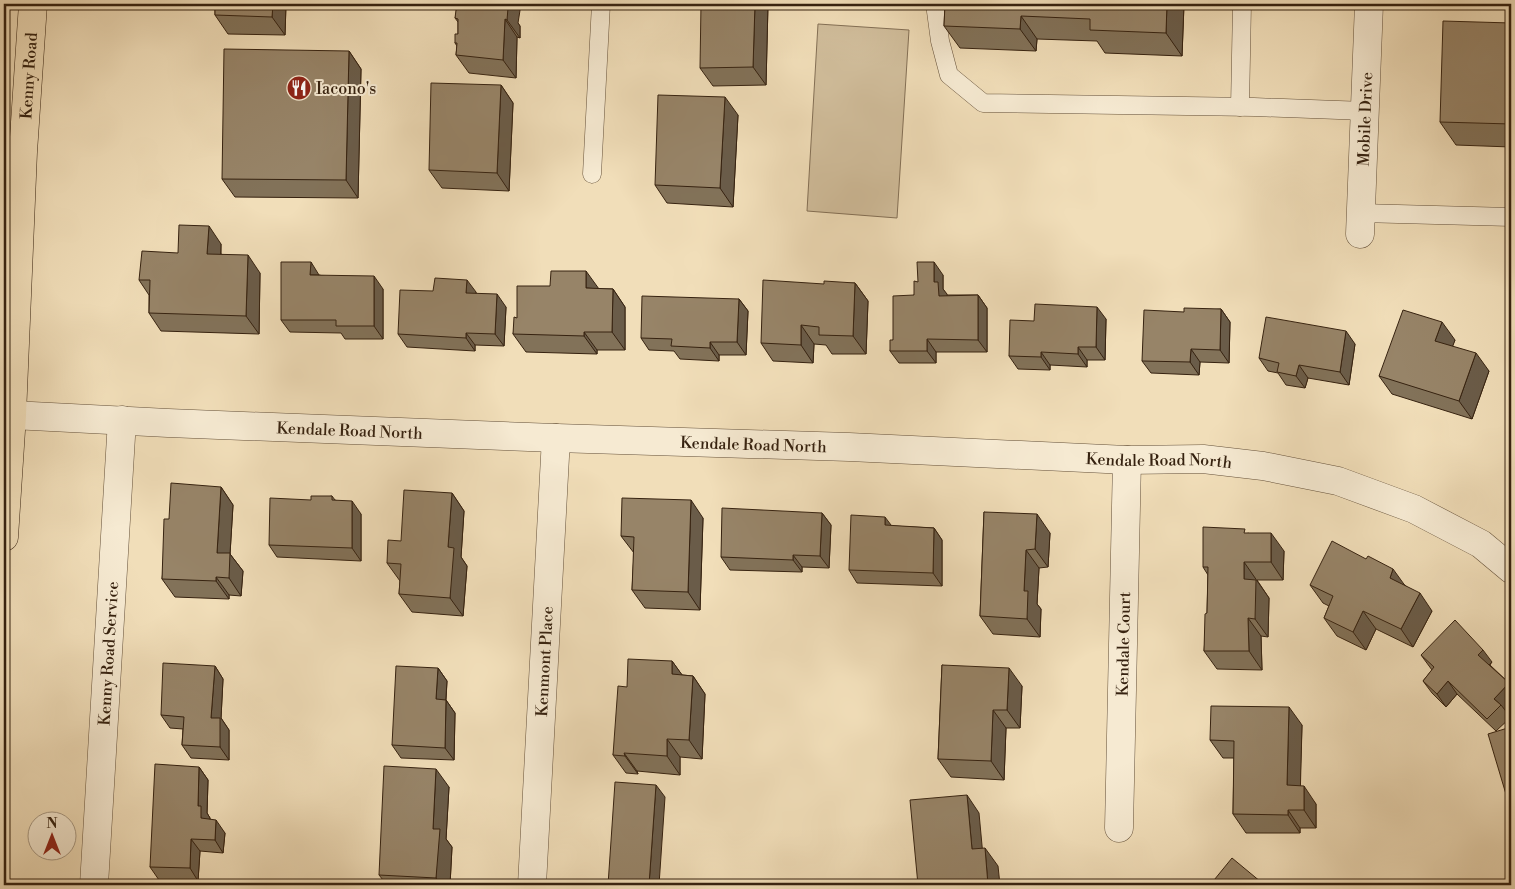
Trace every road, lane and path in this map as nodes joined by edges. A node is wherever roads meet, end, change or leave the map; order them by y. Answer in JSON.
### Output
{"nodes":[{"id":1,"x":33,"y":4,"type":"edge"},
{"id":2,"x":601,"y":4,"type":"edge"},
{"id":3,"x":935,"y":4,"type":"edge"},
{"id":4,"x":1242,"y":4,"type":"edge"},
{"id":5,"x":1369,"y":4,"type":"edge"},
{"id":6,"x":1240,"y":106,"type":"junction"},
{"id":7,"x":1366,"y":112,"type":"junction"},
{"id":8,"x":592,"y":174,"type":"dead end"},
{"id":9,"x":1511,"y":217,"type":"edge"},
{"id":10,"x":1360,"y":224,"type":"joint"},
{"id":11,"x":12,"y":415,"type":"junction"},
{"id":12,"x":122,"y":420,"type":"junction"},
{"id":13,"x":556,"y":438,"type":"junction"},
{"id":14,"x":1127,"y":460,"type":"junction"},
{"id":15,"x":4,"y":537,"type":"edge"},
{"id":16,"x":1511,"y":569,"type":"edge"},
{"id":17,"x":1120,"y":828,"type":"dead end"},
{"id":18,"x":94,"y":885,"type":"edge"},
{"id":19,"x":532,"y":885,"type":"edge"}],
"edges":[{"from":1,"to":11,"type":"main road","name":"Kenny Road"},
{"from":2,"to":8,"type":"lane"},
{"from":3,"to":6,"type":"lane"},
{"from":4,"to":6,"type":"lane"},
{"from":5,"to":7,"type":"street","name":"Mobile Drive"},
{"from":6,"to":7,"type":"lane"},
{"from":7,"to":10,"type":"street","name":"Mobile Drive"},
{"from":9,"to":10,"type":"lane"},
{"from":11,"to":12,"type":"street","name":"Kendale Road North"},
{"from":11,"to":15,"type":"main road","name":"Kenny Road"},
{"from":12,"to":13,"type":"street","name":"Kendale Road North"},
{"from":12,"to":18,"type":"street","name":"Kenny Road Service"},
{"from":13,"to":14,"type":"street","name":"Kendale Road North"},
{"from":13,"to":19,"type":"street","name":"Kenmont Place"},
{"from":14,"to":16,"type":"street","name":"Kendale Road North"},
{"from":14,"to":17,"type":"street","name":"Kendale Court"}]}
